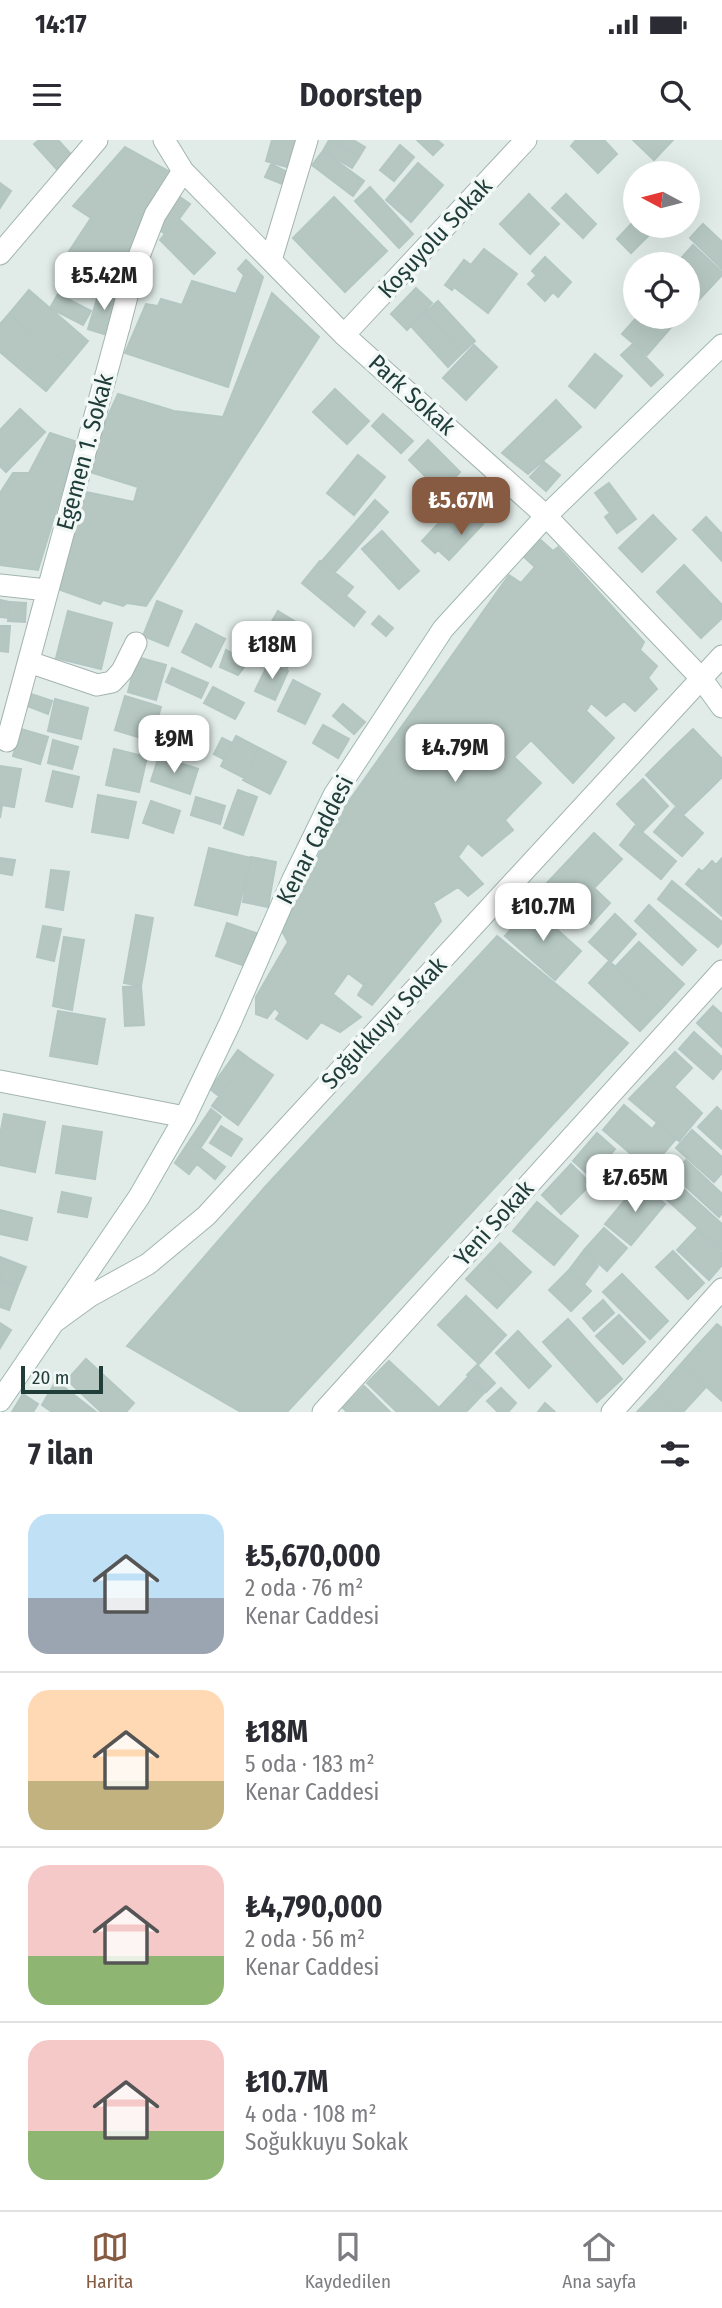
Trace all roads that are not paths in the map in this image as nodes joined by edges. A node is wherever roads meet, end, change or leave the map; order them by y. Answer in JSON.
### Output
{"nodes":[{"id":1,"x":97,"y":140,"type":"edge"},
{"id":2,"x":164,"y":140,"type":"edge"},
{"id":3,"x":307,"y":140,"type":"edge"},
{"id":4,"x":526,"y":140,"type":"edge"},
{"id":5,"x":183,"y":171,"type":"junction"},
{"id":6,"x":0,"y":254,"type":"edge"},
{"id":7,"x":271,"y":260,"type":"junction"},
{"id":8,"x":344,"y":335,"type":"junction"},
{"id":9,"x":722,"y":345,"type":"edge"},
{"id":10,"x":545,"y":516,"type":"junction"},
{"id":11,"x":0,"y":585,"type":"edge"},
{"id":12,"x":47,"y":590,"type":"junction"},
{"id":13,"x":136,"y":643,"type":"dead end"},
{"id":14,"x":722,"y":656,"type":"edge"},
{"id":15,"x":29,"y":662,"type":"junction"},
{"id":16,"x":701,"y":678,"type":"junction"},
{"id":17,"x":722,"y":707,"type":"edge"},
{"id":18,"x":7,"y":741,"type":"dead end"},
{"id":19,"x":722,"y":971,"type":"edge"},
{"id":20,"x":0,"y":1081,"type":"edge"},
{"id":21,"x":185,"y":1117,"type":"junction"},
{"id":22,"x":722,"y":1289,"type":"edge"},
{"id":23,"x":48,"y":1328,"type":"junction"},
{"id":24,"x":0,"y":1401,"type":"edge"},
{"id":25,"x":323,"y":1412,"type":"edge"},
{"id":26,"x":612,"y":1412,"type":"edge"}],
"edges":[{"from":1,"to":6,"type":"street"},
{"from":2,"to":5,"type":"street","name":"Park Sokak"},
{"from":3,"to":7,"type":"street"},
{"from":4,"to":8,"type":"street","name":"Koşuyolu Sokak"},
{"from":5,"to":7,"type":"street","name":"Park Sokak"},
{"from":5,"to":12,"type":"street","name":"Egemen 1. Sokak"},
{"from":7,"to":8,"type":"street","name":"Park Sokak"},
{"from":8,"to":10,"type":"street","name":"Park Sokak"},
{"from":9,"to":10,"type":"street","name":"Kenar Caddesi"},
{"from":10,"to":16,"type":"street","name":"Park Sokak"},
{"from":10,"to":21,"type":"street","name":"Kenar Caddesi"},
{"from":11,"to":12,"type":"street"},
{"from":12,"to":15,"type":"street","name":"Egemen 1. Sokak"},
{"from":13,"to":15,"type":"street"},
{"from":14,"to":16,"type":"street","name":"Soğukkuyu Sokak"},
{"from":15,"to":18,"type":"street","name":"Egemen 1. Sokak"},
{"from":16,"to":17,"type":"street","name":"Park Sokak"},
{"from":16,"to":23,"type":"street","name":"Soğukkuyu Sokak"},
{"from":19,"to":25,"type":"street","name":"Yeni Sokak"},
{"from":20,"to":21,"type":"street"},
{"from":21,"to":23,"type":"street","name":"Kenar Caddesi"},
{"from":22,"to":26,"type":"street"},
{"from":23,"to":24,"type":"street","name":"Kenar Caddesi"}]}
